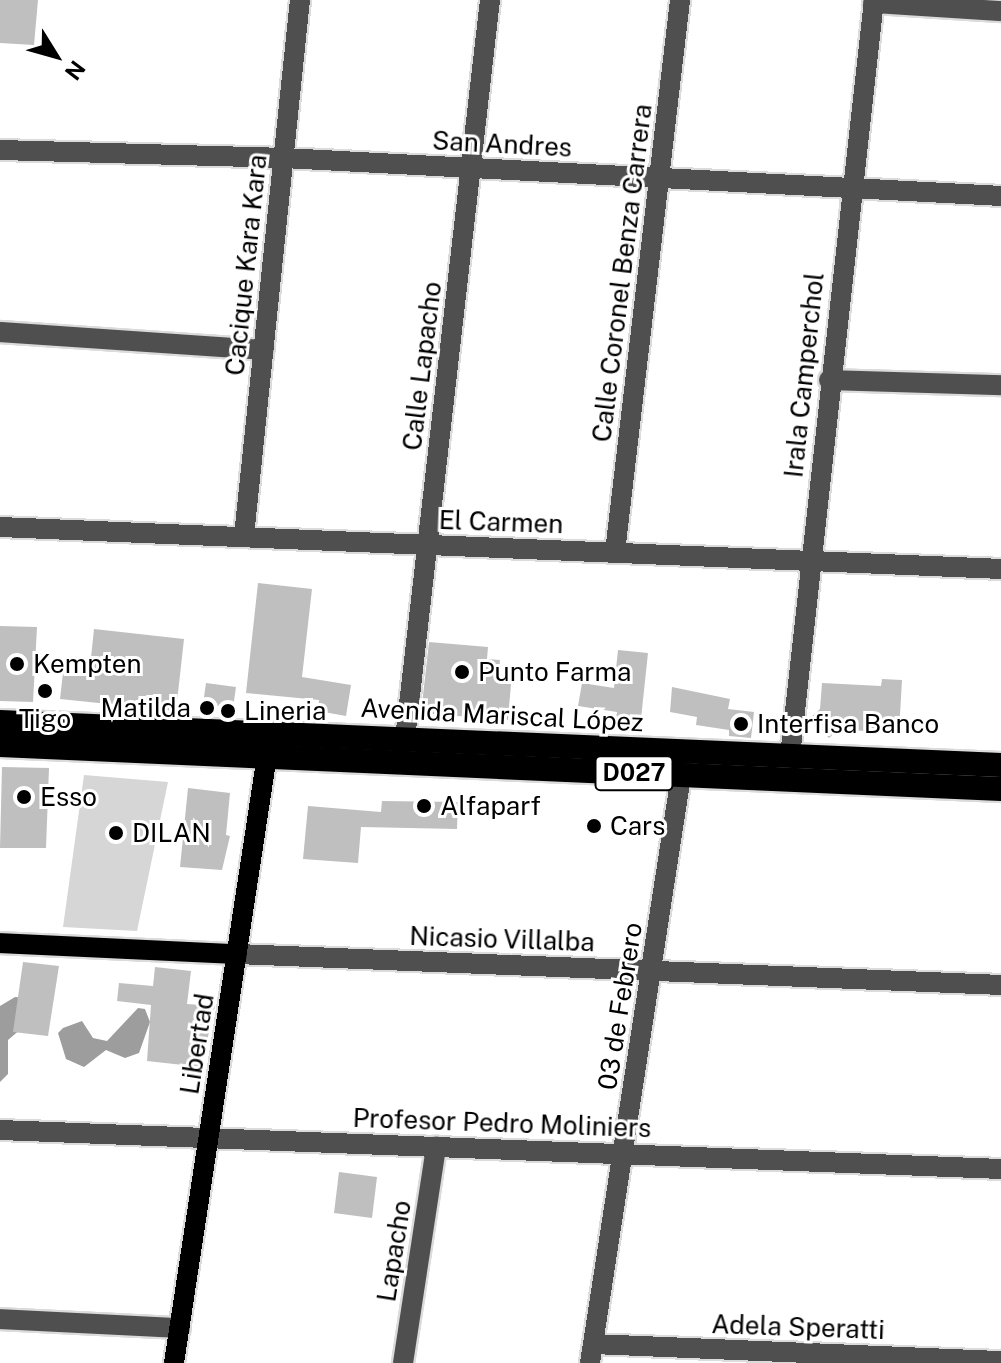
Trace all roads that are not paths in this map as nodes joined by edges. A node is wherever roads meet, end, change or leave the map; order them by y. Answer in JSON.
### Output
{"nodes":[{"id":1,"x":300,"y":0,"type":"edge"},
{"id":2,"x":490,"y":0,"type":"edge"},
{"id":3,"x":680,"y":0,"type":"edge"},
{"id":4,"x":874,"y":1,"type":"edge"},
{"id":5,"x":1001,"y":11,"type":"edge"},
{"id":6,"x":0,"y":150,"type":"edge"},
{"id":7,"x":284,"y":158,"type":"junction"},
{"id":8,"x":474,"y":169,"type":"junction"},
{"id":9,"x":661,"y":176,"type":"junction"},
{"id":10,"x":851,"y":186,"type":"junction"},
{"id":11,"x":1001,"y":196,"type":"edge"},
{"id":12,"x":0,"y":332,"type":"edge"},
{"id":13,"x":263,"y":350,"type":"junction"},
{"id":14,"x":829,"y":380,"type":"junction"},
{"id":15,"x":1001,"y":385,"type":"edge"},
{"id":16,"x":0,"y":527,"type":"edge"},
{"id":17,"x":244,"y":536,"type":"junction"},
{"id":18,"x":425,"y":545,"type":"junction"},
{"id":19,"x":615,"y":552,"type":"junction"},
{"id":20,"x":810,"y":559,"type":"junction"},
{"id":21,"x":1001,"y":569,"type":"edge"},
{"id":22,"x":0,"y":722,"type":"edge"},
{"id":23,"x":270,"y":732,"type":"junction"},
{"id":24,"x":405,"y":739,"type":"junction"},
{"id":25,"x":0,"y":745,"type":"edge"},
{"id":26,"x":790,"y":756,"type":"junction"},
{"id":27,"x":266,"y":757,"type":"junction"},
{"id":28,"x":683,"y":763,"type":"junction"},
{"id":29,"x":1001,"y":765,"type":"edge"},
{"id":30,"x":1001,"y":789,"type":"edge"},
{"id":31,"x":0,"y":943,"type":"edge"},
{"id":32,"x":237,"y":954,"type":"junction"},
{"id":33,"x":652,"y":971,"type":"junction"},
{"id":34,"x":1001,"y":985,"type":"edge"},
{"id":35,"x":0,"y":1130,"type":"edge"},
{"id":36,"x":209,"y":1136,"type":"junction"},
{"id":37,"x":436,"y":1147,"type":"junction"},
{"id":38,"x":624,"y":1153,"type":"junction"},
{"id":39,"x":1001,"y":1169,"type":"edge"},
{"id":40,"x":0,"y":1319,"type":"edge"},
{"id":41,"x":180,"y":1328,"type":"junction"},
{"id":42,"x":591,"y":1354,"type":"edge"},
{"id":43,"x":767,"y":1358,"type":"edge"},
{"id":44,"x":955,"y":1361,"type":"edge"},
{"id":45,"x":1001,"y":1361,"type":"edge"},
{"id":46,"x":174,"y":1363,"type":"edge"},
{"id":47,"x":403,"y":1363,"type":"edge"}],
"edges":[{"from":1,"to":7,"type":"street","name":"Cacique Kara Kara"},
{"from":2,"to":8,"type":"street","name":"Calle Lapacho"},
{"from":3,"to":9,"type":"street","name":"Calle Coronel Benza Carrera"},
{"from":4,"to":5,"type":"street"},
{"from":4,"to":10,"type":"street","name":"Irala Camperchol"},
{"from":6,"to":7,"type":"street","name":"San Andres"},
{"from":7,"to":8,"type":"street","name":"San Andres"},
{"from":7,"to":13,"type":"street","name":"Cacique Kara Kara"},
{"from":8,"to":9,"type":"street","name":"San Andres"},
{"from":8,"to":18,"type":"street","name":"Calle Lapacho"},
{"from":9,"to":10,"type":"street","name":"San Andres"},
{"from":9,"to":19,"type":"street","name":"Calle Coronel Benza Carrera"},
{"from":10,"to":11,"type":"street","name":"San Andres"},
{"from":10,"to":14,"type":"street","name":"Irala Camperchol"},
{"from":12,"to":13,"type":"street"},
{"from":13,"to":17,"type":"street","name":"Cacique Kara Kara"},
{"from":14,"to":15,"type":"street"},
{"from":14,"to":20,"type":"street","name":"Irala Camperchol"},
{"from":16,"to":17,"type":"street","name":"El Carmen"},
{"from":17,"to":18,"type":"street","name":"El Carmen"},
{"from":18,"to":19,"type":"street","name":"El Carmen"},
{"from":18,"to":24,"type":"street","name":"Calle Lapacho"},
{"from":19,"to":20,"type":"street","name":"El Carmen"},
{"from":20,"to":21,"type":"street","name":"El Carmen"},
{"from":20,"to":26,"type":"street","name":"Irala Camperchol"},
{"from":22,"to":23,"type":"highway","name":"Avenida Mariscal López","number":"D027"},
{"from":23,"to":24,"type":"highway","name":"Avenida Mariscal López","number":"D027"},
{"from":23,"to":27,"type":"main road","name":"Libertad"},
{"from":24,"to":28,"type":"highway","name":"Avenida Mariscal López","number":"D027"},
{"from":25,"to":27,"type":"highway","name":"Avenida Mariscal López","number":"D027"},
{"from":26,"to":28,"type":"highway","name":"Avenida Mariscal López","number":"D027"},
{"from":26,"to":29,"type":"highway","name":"Avenida Mariscal López","number":"D027"},
{"from":27,"to":28,"type":"highway","name":"Avenida Mariscal López","number":"D027"},
{"from":27,"to":32,"type":"main road","name":"Libertad"},
{"from":28,"to":30,"type":"highway","name":"Avenida Mariscal López","number":"D027"},
{"from":28,"to":33,"type":"street","name":"03 de Febrero"},
{"from":31,"to":32,"type":"main road","name":"Nicasio Villalba"},
{"from":32,"to":33,"type":"street","name":"Nicasio Villalba"},
{"from":32,"to":36,"type":"main road","name":"Libertad"},
{"from":33,"to":34,"type":"street","name":"Nicasio Villalba"},
{"from":33,"to":38,"type":"street","name":"03 de Febrero"},
{"from":35,"to":36,"type":"street","name":"Profesor Pedro Moliniers"},
{"from":36,"to":37,"type":"street","name":"Profesor Pedro Moliniers"},
{"from":36,"to":41,"type":"main road","name":"Libertad"},
{"from":37,"to":38,"type":"street","name":"Profesor Pedro Moliniers"},
{"from":37,"to":47,"type":"street","name":"Lapacho"},
{"from":38,"to":39,"type":"street","name":"Profesor Pedro Moliniers"},
{"from":38,"to":42,"type":"street","name":"03 de Febrero"},
{"from":40,"to":41,"type":"street"},
{"from":41,"to":46,"type":"main road","name":"Libertad"},
{"from":42,"to":43,"type":"street","name":"Adela Speratti"},
{"from":43,"to":44,"type":"street","name":"Adela Speratti"},
{"from":44,"to":45,"type":"street","name":"Adela Speratti"}]}
